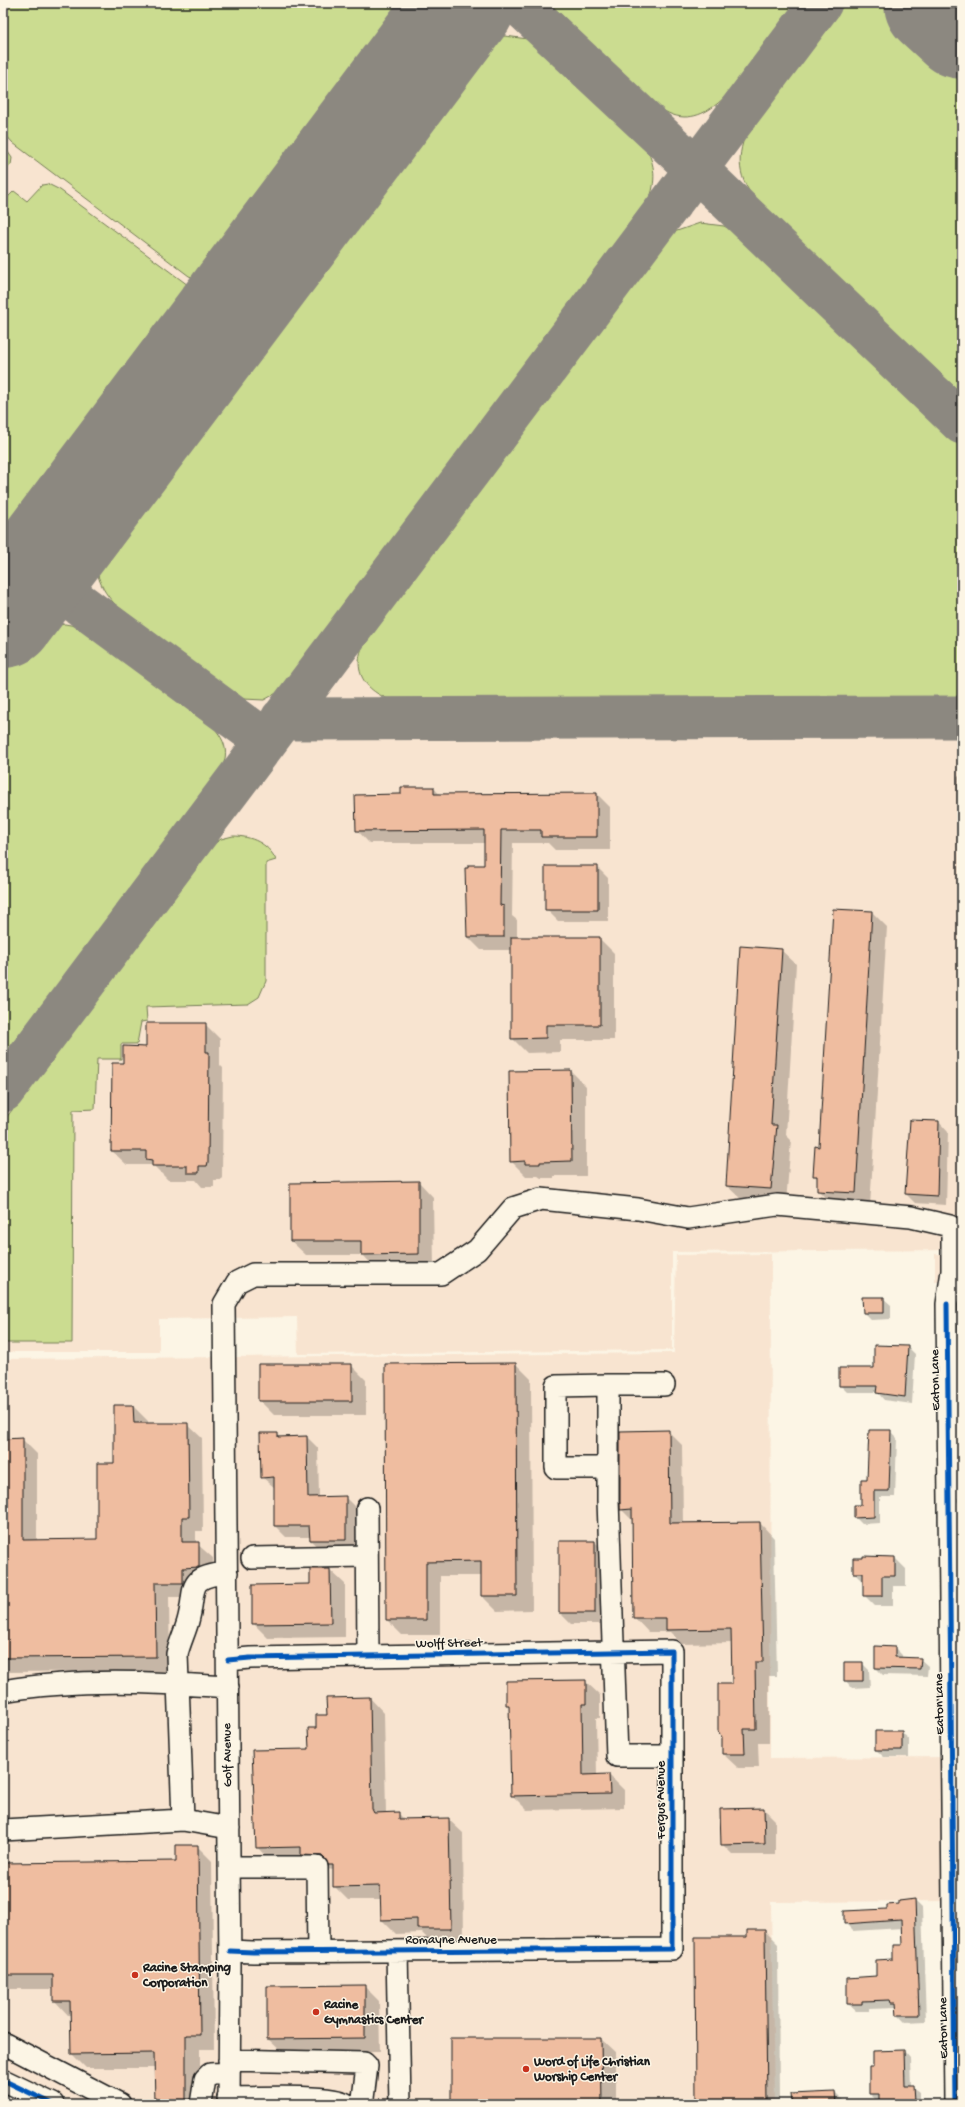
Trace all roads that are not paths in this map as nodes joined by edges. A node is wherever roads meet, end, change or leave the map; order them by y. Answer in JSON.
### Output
{"nodes":[{"id":1,"x":608,"y":1385,"type":"junction"},
{"id":2,"x":664,"y":1385,"type":"dead end"},
{"id":3,"x":225,"y":1406,"type":"joint"},
{"id":4,"x":608,"y":1468,"type":"junction"},
{"id":5,"x":367,"y":1508,"type":"dead end"},
{"id":6,"x":956,"y":1550,"type":"edge"},
{"id":7,"x":367,"y":1556,"type":"junction"},
{"id":8,"x":252,"y":1558,"type":"dead end"},
{"id":9,"x":227,"y":1574,"type":"junction"},
{"id":10,"x":672,"y":1651,"type":"joint"},
{"id":11,"x":614,"y":1652,"type":"junction"},
{"id":12,"x":368,"y":1656,"type":"junction"},
{"id":13,"x":228,"y":1660,"type":"junction"},
{"id":14,"x":956,"y":1676,"type":"edge"},
{"id":15,"x":177,"y":1683,"type":"junction"},
{"id":16,"x":228,"y":1688,"type":"junction"},
{"id":17,"x":3,"y":1691,"type":"edge"},
{"id":18,"x":672,"y":1756,"type":"junction"},
{"id":19,"x":183,"y":1820,"type":"junction"},
{"id":20,"x":229,"y":1828,"type":"junction"},
{"id":21,"x":3,"y":1830,"type":"edge"},
{"id":22,"x":229,"y":1867,"type":"junction"},
{"id":23,"x":672,"y":1949,"type":"joint"},
{"id":24,"x":230,"y":1951,"type":"junction"},
{"id":25,"x":397,"y":1951,"type":"junction"},
{"id":26,"x":318,"y":1952,"type":"junction"},
{"id":27,"x":3,"y":2043,"type":"edge"},
{"id":28,"x":958,"y":2057,"type":"edge"},
{"id":29,"x":229,"y":2067,"type":"junction"},
{"id":30,"x":71,"y":2079,"type":"junction"},
{"id":31,"x":3,"y":2080,"type":"edge"},
{"id":32,"x":229,"y":2101,"type":"edge"},
{"id":33,"x":53,"y":2104,"type":"edge"},
{"id":34,"x":64,"y":2104,"type":"edge"},
{"id":35,"x":120,"y":2104,"type":"edge"},
{"id":36,"x":201,"y":2104,"type":"edge"},
{"id":37,"x":346,"y":2104,"type":"edge"},
{"id":38,"x":359,"y":2104,"type":"edge"},
{"id":39,"x":400,"y":2104,"type":"edge"},
{"id":40,"x":955,"y":2104,"type":"edge"}],
"edges":[{"from":1,"to":2,"type":"street"},
{"from":1,"to":4,"type":"street"},
{"from":1,"to":4,"type":"street"},
{"from":3,"to":6,"type":"street","name":"Eaton Lane"},
{"from":3,"to":9,"type":"street","name":"Golf Avenue"},
{"from":4,"to":11,"type":"street"},
{"from":5,"to":7,"type":"street"},
{"from":6,"to":14,"type":"street","name":"Eaton Lane"},
{"from":7,"to":8,"type":"street"},
{"from":7,"to":12,"type":"street"},
{"from":9,"to":13,"type":"street","name":"Golf Avenue"},
{"from":9,"to":15,"type":"street"},
{"from":10,"to":11,"type":"street","name":"Wolff Street"},
{"from":10,"to":18,"type":"street","name":"Fergus Avenue"},
{"from":11,"to":12,"type":"street","name":"Wolff Street"},
{"from":11,"to":18,"type":"street"},
{"from":12,"to":13,"type":"street","name":"Wolff Street"},
{"from":13,"to":16,"type":"street","name":"Golf Avenue"},
{"from":14,"to":28,"type":"street","name":"Eaton Lane"},
{"from":15,"to":16,"type":"street"},
{"from":15,"to":17,"type":"street"},
{"from":15,"to":19,"type":"street"},
{"from":16,"to":20,"type":"street","name":"Golf Avenue"},
{"from":18,"to":23,"type":"street","name":"Fergus Avenue"},
{"from":19,"to":20,"type":"street"},
{"from":19,"to":21,"type":"street"},
{"from":20,"to":22,"type":"street","name":"Golf Avenue"},
{"from":22,"to":24,"type":"street","name":"Golf Avenue"},
{"from":22,"to":26,"type":"street"},
{"from":23,"to":25,"type":"street","name":"Romayne Avenue"},
{"from":24,"to":26,"type":"street","name":"Romayne Avenue"},
{"from":24,"to":29,"type":"street","name":"Golf Avenue"},
{"from":25,"to":26,"type":"street","name":"Romayne Avenue"},
{"from":25,"to":39,"type":"street"},
{"from":27,"to":30,"type":"street"},
{"from":28,"to":40,"type":"street","name":"Eaton Lane"},
{"from":29,"to":32,"type":"street","name":"Golf Avenue"},
{"from":29,"to":36,"type":"street"},
{"from":29,"to":38,"type":"street"},
{"from":30,"to":34,"type":"street"},
{"from":30,"to":35,"type":"street"},
{"from":31,"to":33,"type":"street"},
{"from":32,"to":37,"type":"street"}]}
